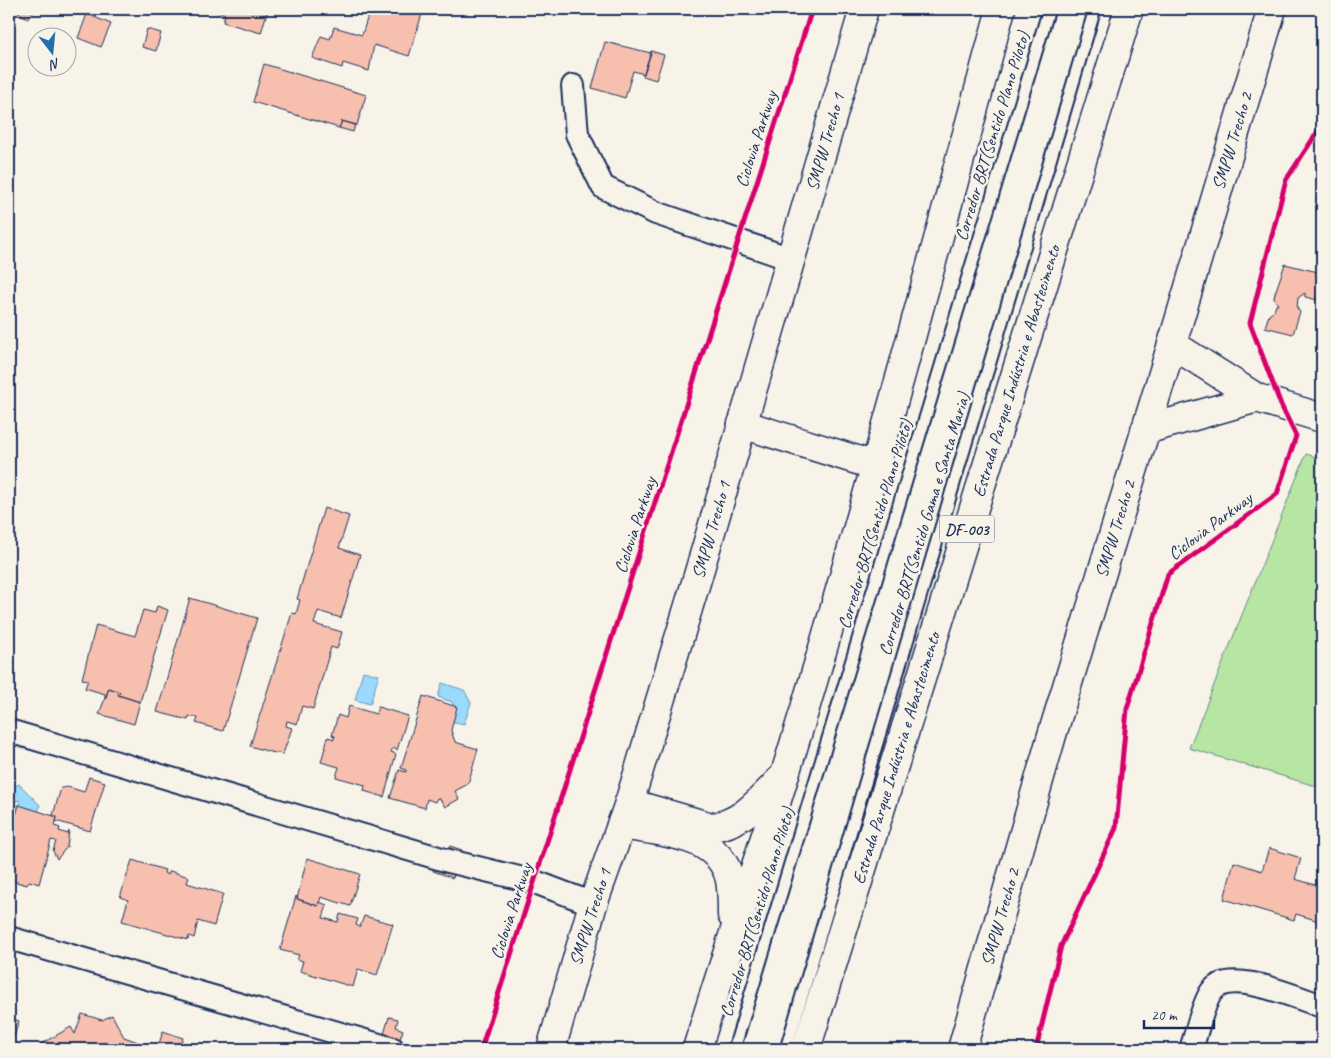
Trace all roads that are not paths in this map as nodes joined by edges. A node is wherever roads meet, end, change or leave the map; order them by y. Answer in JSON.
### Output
{"nodes":[{"id":1,"x":864,"y":9,"type":"edge"},
{"id":2,"x":1002,"y":9,"type":"edge"},
{"id":3,"x":1049,"y":9,"type":"edge"},
{"id":4,"x":1095,"y":9,"type":"edge"},
{"id":5,"x":1128,"y":9,"type":"edge"},
{"id":6,"x":1272,"y":9,"type":"edge"},
{"id":7,"x":573,"y":86,"type":"dead end"},
{"id":8,"x":791,"y":259,"type":"junction"},
{"id":9,"x":1172,"y":344,"type":"junction"},
{"id":10,"x":1257,"y":398,"type":"junction"},
{"id":11,"x":1322,"y":418,"type":"edge"},
{"id":12,"x":742,"y":424,"type":"junction"},
{"id":13,"x":1145,"y":430,"type":"junction"},
{"id":14,"x":876,"y":466,"type":"junction"},
{"id":15,"x":9,"y":731,"type":"edge"},
{"id":16,"x":784,"y":777,"type":"junction"},
{"id":17,"x":625,"y":814,"type":"junction"},
{"id":18,"x":593,"y":904,"type":"junction"},
{"id":19,"x":733,"y":929,"type":"junction"},
{"id":20,"x":9,"y":938,"type":"edge"},
{"id":21,"x":1322,"y":1006,"type":"edge"},
{"id":22,"x":967,"y":1046,"type":"edge"},
{"id":23,"x":393,"y":1049,"type":"edge"},
{"id":24,"x":550,"y":1049,"type":"edge"},
{"id":25,"x":697,"y":1049,"type":"edge"},
{"id":26,"x":734,"y":1049,"type":"edge"},
{"id":27,"x":786,"y":1049,"type":"edge"},
{"id":28,"x":806,"y":1049,"type":"edge"},
{"id":29,"x":1191,"y":1049,"type":"edge"}],
"edges":[{"from":1,"to":8,"type":"main road","name":"SMPW Trecho 1"},
{"from":2,"to":14,"type":"main road"},
{"from":3,"to":26,"type":"lane","name":"Corredor BRT(Sentido Plano Piloto)"},
{"from":4,"to":27,"type":"lane","name":"Corredor BRT(Sentido Gama e Santa Maria)"},
{"from":5,"to":28,"type":"main road","name":"Estrada Parque Indústria e Abastecimento","number":"DF-003"},
{"from":6,"to":9,"type":"main road","name":"SMPW Trecho 2"},
{"from":7,"to":8,"type":"street"},
{"from":8,"to":12,"type":"main road","name":"SMPW Trecho 1"},
{"from":9,"to":10,"type":"main road"},
{"from":9,"to":13,"type":"main road","name":"SMPW Trecho 2"},
{"from":10,"to":11,"type":"main road"},
{"from":10,"to":13,"type":"main road"},
{"from":12,"to":14,"type":"main road"},
{"from":12,"to":17,"type":"main road","name":"SMPW Trecho 1"},
{"from":13,"to":22,"type":"main road","name":"SMPW Trecho 2"},
{"from":14,"to":16,"type":"main road"},
{"from":15,"to":18,"type":"street"},
{"from":16,"to":17,"type":"main road"},
{"from":16,"to":19,"type":"main road"},
{"from":17,"to":18,"type":"main road","name":"SMPW Trecho 1"},
{"from":17,"to":19,"type":"main road"},
{"from":18,"to":24,"type":"main road","name":"SMPW Trecho 1"},
{"from":19,"to":25,"type":"main road"},
{"from":20,"to":23,"type":"street"},
{"from":21,"to":29,"type":"street"}]}
